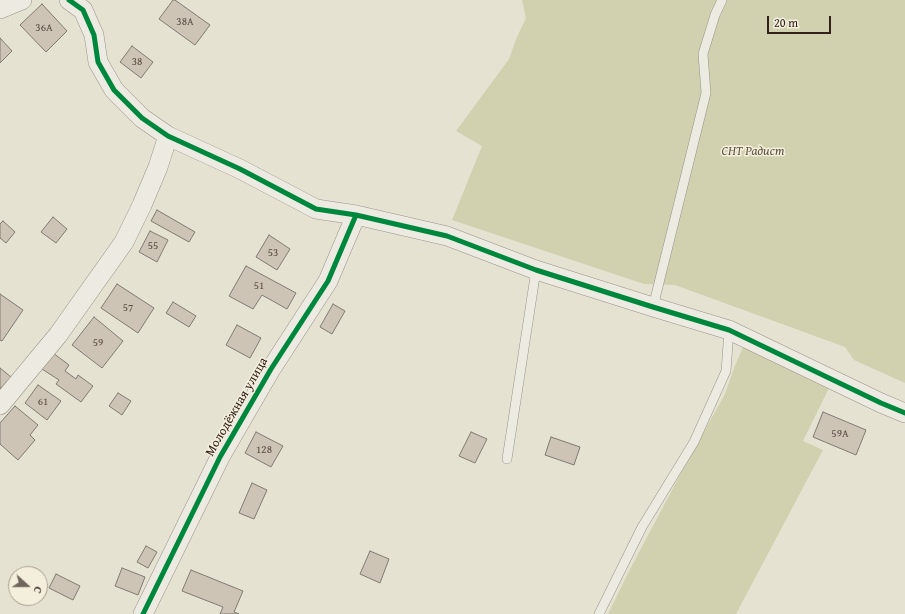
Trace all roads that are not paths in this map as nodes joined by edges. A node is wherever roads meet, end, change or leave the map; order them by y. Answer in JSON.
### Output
{"nodes":[{"id":1,"x":22,"y":0,"type":"edge"},
{"id":2,"x":69,"y":0,"type":"edge"},
{"id":3,"x":722,"y":0,"type":"edge"},
{"id":4,"x":0,"y":9,"type":"edge"},
{"id":5,"x":168,"y":136,"type":"junction"},
{"id":6,"x":356,"y":215,"type":"junction"},
{"id":7,"x":536,"y":270,"type":"junction"},
{"id":8,"x":653,"y":307,"type":"junction"},
{"id":9,"x":729,"y":330,"type":"junction"},
{"id":10,"x":0,"y":405,"type":"edge"},
{"id":11,"x":905,"y":413,"type":"edge"},
{"id":12,"x":507,"y":459,"type":"dead end"},
{"id":13,"x":143,"y":614,"type":"edge"},
{"id":14,"x":599,"y":614,"type":"edge"}],
"edges":[{"from":1,"to":4,"type":"street"},
{"from":2,"to":5,"type":"street"},
{"from":3,"to":8,"type":"lane"},
{"from":5,"to":6,"type":"street"},
{"from":5,"to":10,"type":"street"},
{"from":6,"to":7,"type":"street"},
{"from":6,"to":13,"type":"street","name":"Молодёжная улица"},
{"from":7,"to":8,"type":"street"},
{"from":7,"to":12,"type":"lane"},
{"from":8,"to":9,"type":"street"},
{"from":9,"to":11,"type":"street"},
{"from":9,"to":14,"type":"lane"}]}
